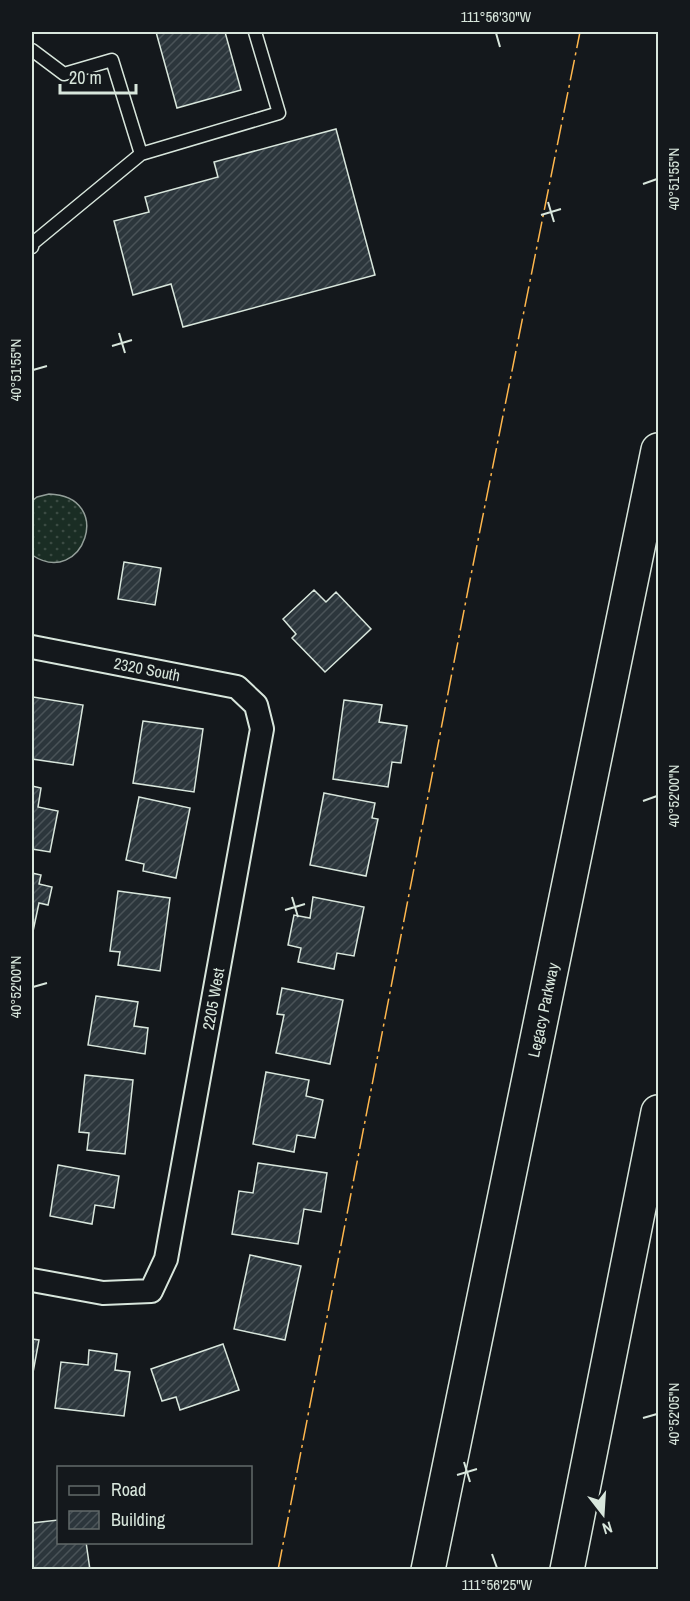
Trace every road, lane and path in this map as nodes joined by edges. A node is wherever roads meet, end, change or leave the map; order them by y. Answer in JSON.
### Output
{"nodes":[{"id":1,"x":255,"y":32,"type":"edge"},
{"id":2,"x":32,"y":50,"type":"edge"},
{"id":3,"x":141,"y":154,"type":"junction"},
{"id":4,"x":32,"y":247,"type":"edge"},
{"id":5,"x":658,"y":450,"type":"edge"},
{"id":6,"x":32,"y":647,"type":"edge"},
{"id":7,"x":256,"y":705,"type":"joint"},
{"id":8,"x":658,"y":1112,"type":"edge"},
{"id":9,"x":32,"y":1280,"type":"edge"},
{"id":10,"x":428,"y":1569,"type":"edge"},
{"id":11,"x":567,"y":1569,"type":"edge"}],
"edges":[{"from":1,"to":3,"type":"lane"},
{"from":2,"to":3,"type":"lane"},
{"from":3,"to":4,"type":"lane"},
{"from":5,"to":10,"type":"highway","name":"Legacy Parkway"},
{"from":6,"to":7,"type":"street","name":"2320 South"},
{"from":7,"to":9,"type":"street","name":"2205 West"},
{"from":8,"to":11,"type":"highway"}]}
